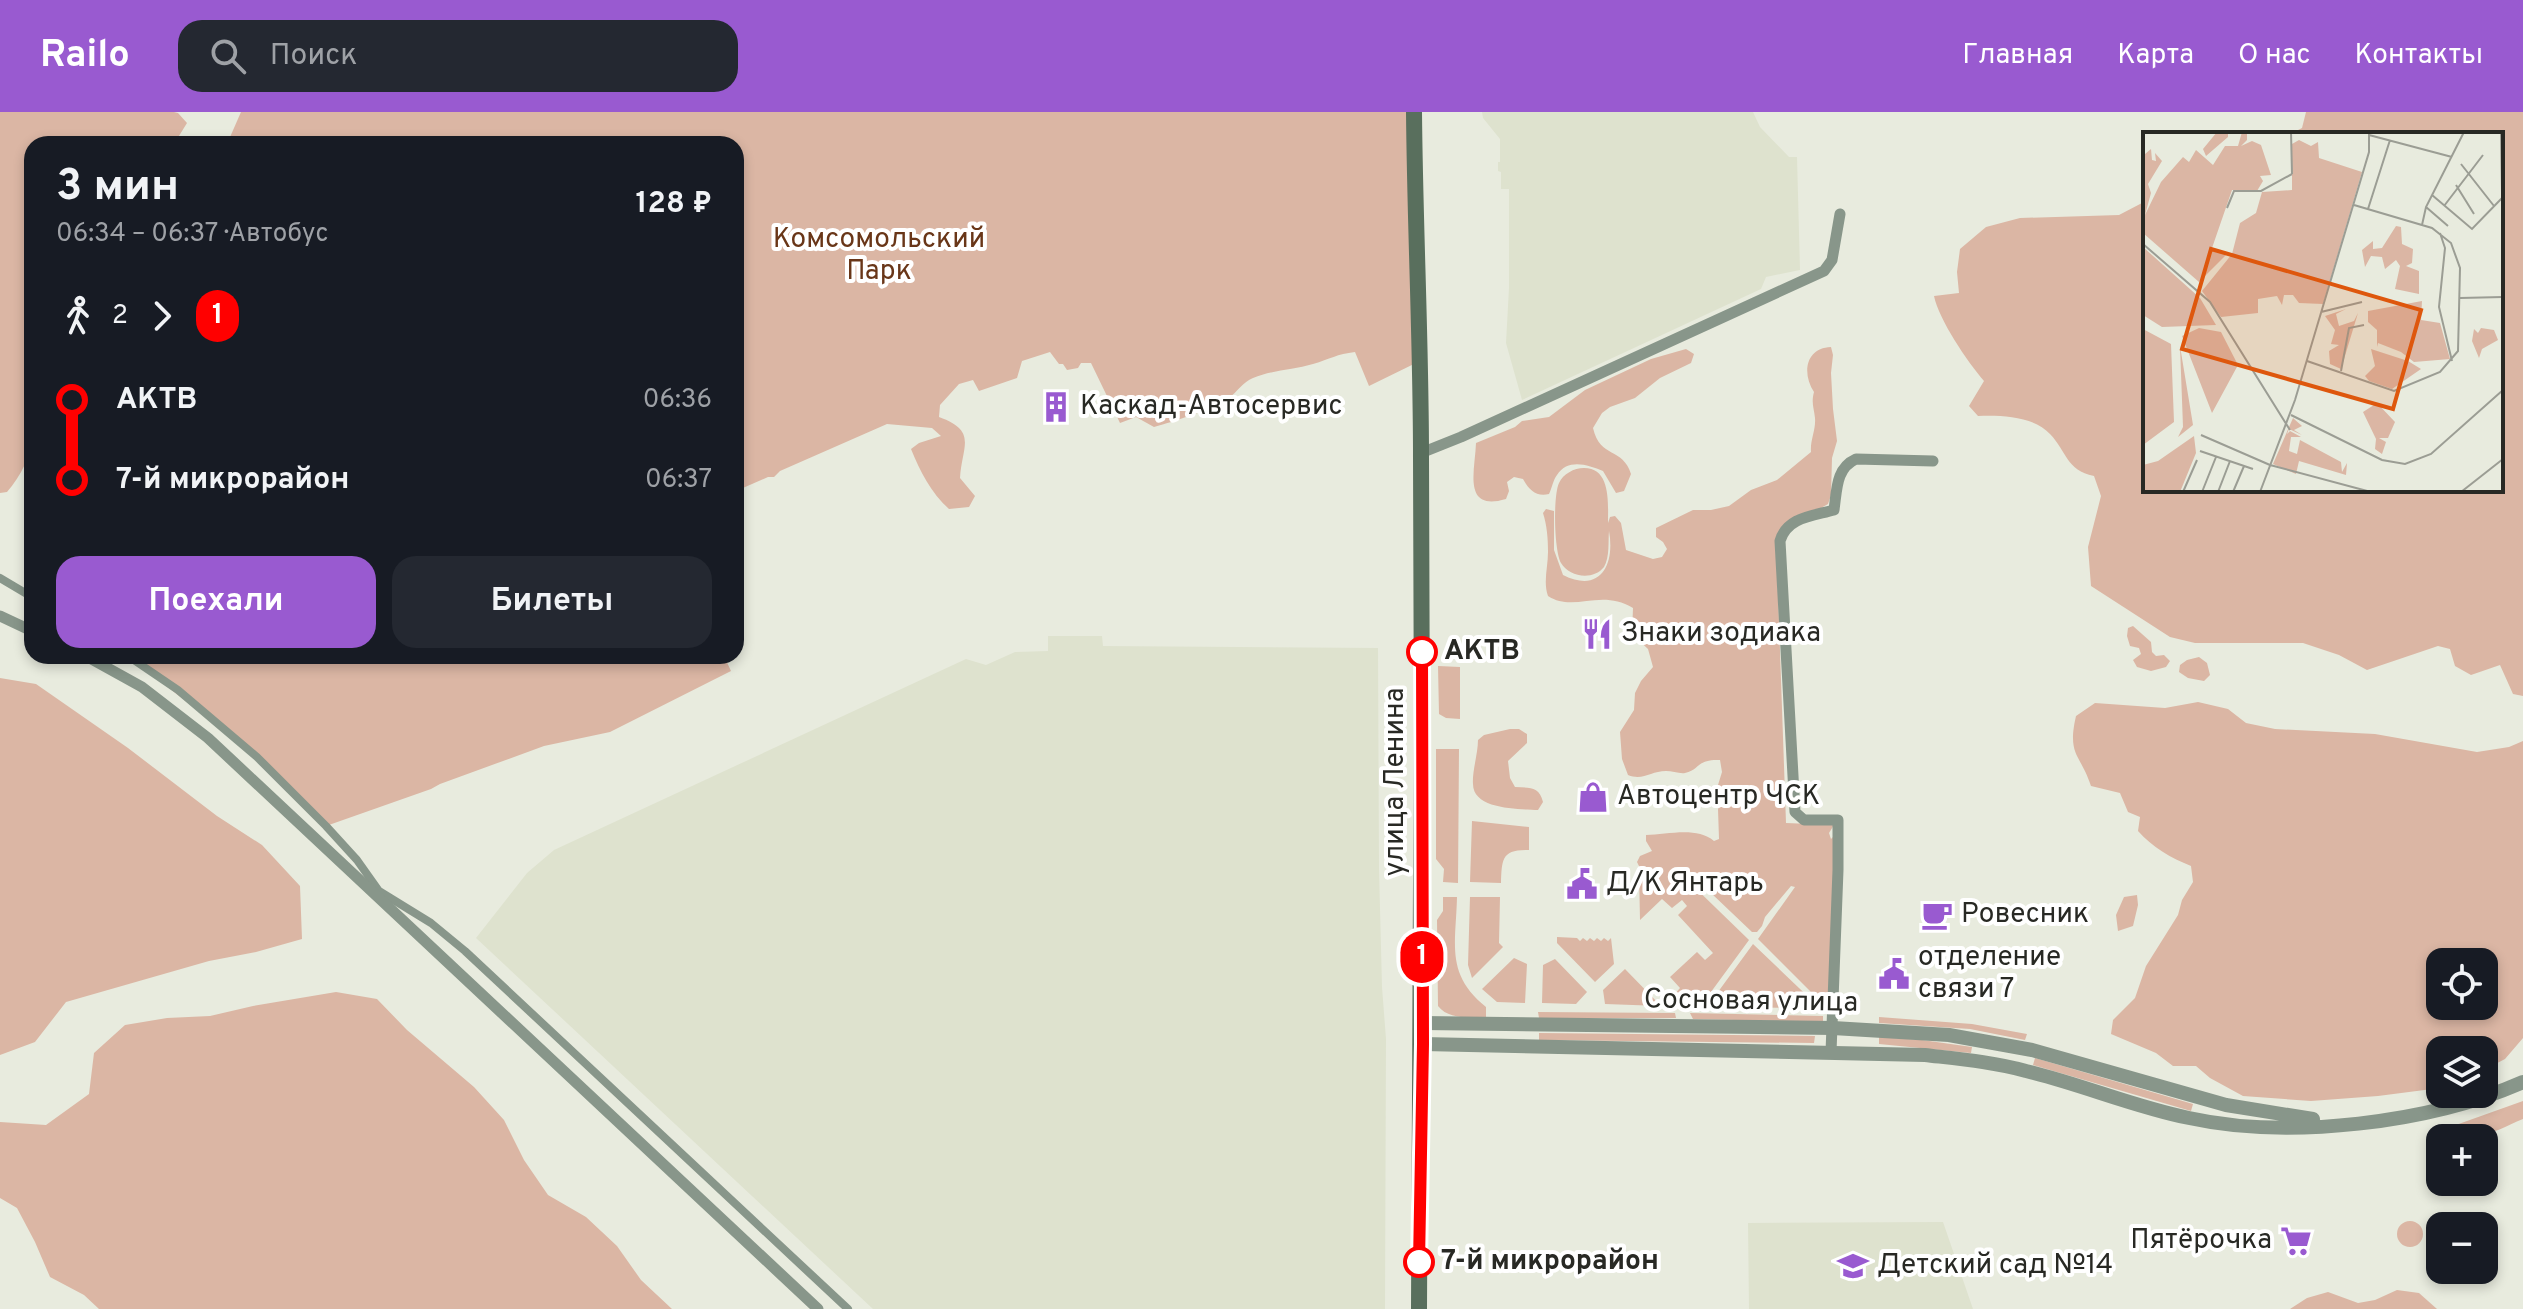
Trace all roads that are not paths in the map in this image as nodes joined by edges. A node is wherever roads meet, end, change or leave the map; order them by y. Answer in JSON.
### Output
{"nodes":[{"id":1,"x":1414,"y":112,"type":"edge"},
{"id":2,"x":1840,"y":214,"type":"dead end"},
{"id":3,"x":1421,"y":453,"type":"junction"},
{"id":4,"x":1933,"y":461,"type":"dead end"},
{"id":5,"x":0,"y":578,"type":"edge"},
{"id":6,"x":24,"y":592,"type":"edge"},
{"id":7,"x":0,"y":616,"type":"edge"},
{"id":8,"x":24,"y":627,"type":"edge"},
{"id":9,"x":100,"y":664,"type":"edge"},
{"id":10,"x":140,"y":664,"type":"edge"},
{"id":11,"x":1422,"y":1023,"type":"junction"},
{"id":12,"x":1833,"y":1028,"type":"junction"},
{"id":13,"x":1423,"y":1044,"type":"junction"},
{"id":14,"x":1831,"y":1052,"type":"junction"},
{"id":15,"x":2523,"y":1082,"type":"edge"},
{"id":16,"x":2357,"y":1124,"type":"junction"},
{"id":17,"x":818,"y":1309,"type":"edge"},
{"id":18,"x":848,"y":1309,"type":"edge"},
{"id":19,"x":1419,"y":1309,"type":"edge"}],
"edges":[{"from":1,"to":3,"type":"main road","name":"улица Ленина"},
{"from":2,"to":3,"type":"street"},
{"from":3,"to":11,"type":"main road","name":"улица Ленина"},
{"from":4,"to":12,"type":"street"},
{"from":5,"to":6,"type":"street"},
{"from":7,"to":8,"type":"street"},
{"from":9,"to":17,"type":"street"},
{"from":10,"to":18,"type":"street"},
{"from":11,"to":12,"type":"street","name":"Сосновая улица"},
{"from":11,"to":13,"type":"main road","name":"улица Ленина"},
{"from":12,"to":14,"type":"street"},
{"from":12,"to":16,"type":"street","name":"Сосновая улица"},
{"from":13,"to":14,"type":"street","name":"Сосновая улица"},
{"from":13,"to":19,"type":"main road","name":"улица Ленина"},
{"from":14,"to":16,"type":"street","name":"Сосновая улица"},
{"from":15,"to":16,"type":"street","name":"Сосновая улица"}]}
